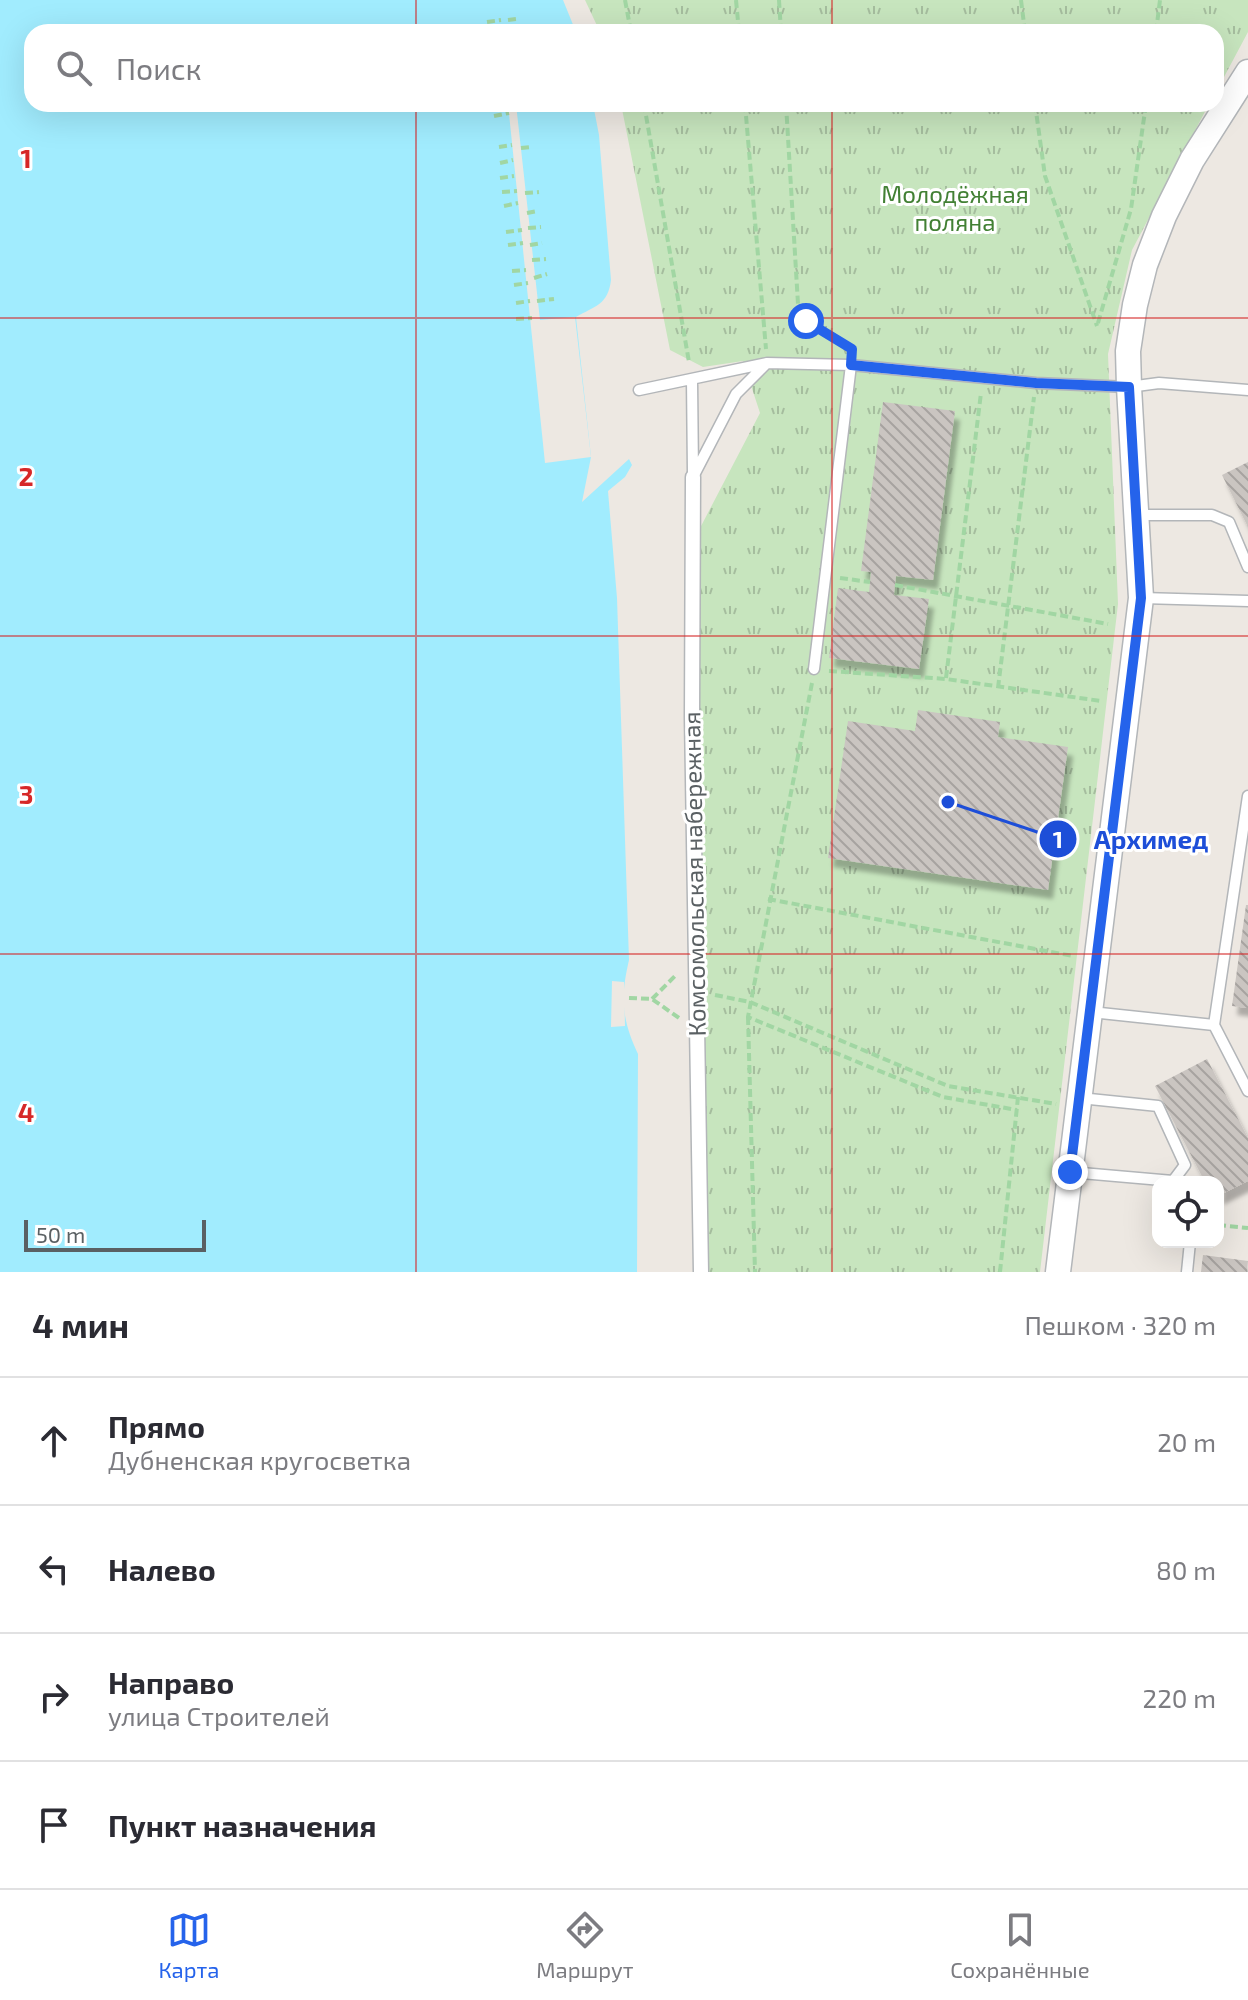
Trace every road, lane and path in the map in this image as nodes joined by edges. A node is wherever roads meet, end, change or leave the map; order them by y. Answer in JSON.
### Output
{"nodes":[{"id":1,"x":625,"y":0,"type":"edge"},
{"id":2,"x":736,"y":0,"type":"edge"},
{"id":3,"x":779,"y":0,"type":"edge"},
{"id":4,"x":1021,"y":0,"type":"edge"},
{"id":5,"x":1160,"y":0,"type":"edge"},
{"id":6,"x":516,"y":19,"type":"dead end"},
{"id":7,"x":501,"y":20,"type":"dead end"},
{"id":8,"x":508,"y":20,"type":"dead end"},
{"id":9,"x":487,"y":22,"type":"dead end"},
{"id":10,"x":630,"y":24,"type":"edge"},
{"id":11,"x":738,"y":24,"type":"edge"},
{"id":12,"x":780,"y":24,"type":"edge"},
{"id":13,"x":1024,"y":24,"type":"edge"},
{"id":14,"x":1157,"y":24,"type":"edge"},
{"id":15,"x":1248,"y":72,"type":"edge"},
{"id":16,"x":1224,"y":110,"type":"edge"},
{"id":17,"x":645,"y":112,"type":"edge"},
{"id":18,"x":746,"y":112,"type":"edge"},
{"id":19,"x":786,"y":112,"type":"edge"},
{"id":20,"x":1036,"y":112,"type":"edge"},
{"id":21,"x":1145,"y":112,"type":"edge"},
{"id":22,"x":1223,"y":112,"type":"edge"},
{"id":23,"x":509,"y":113,"type":"dead end"},
{"id":24,"x":494,"y":116,"type":"dead end"},
{"id":25,"x":512,"y":145,"type":"dead end"},
{"id":26,"x":499,"y":147,"type":"dead end"},
{"id":27,"x":531,"y":147,"type":"dead end"},
{"id":28,"x":521,"y":148,"type":"dead end"},
{"id":29,"x":513,"y":160,"type":"dead end"},
{"id":30,"x":500,"y":163,"type":"dead end"},
{"id":31,"x":514,"y":176,"type":"dead end"},
{"id":32,"x":500,"y":178,"type":"dead end"},
{"id":33,"x":517,"y":191,"type":"dead end"},
{"id":34,"x":502,"y":192,"type":"dead end"},
{"id":35,"x":539,"y":192,"type":"dead end"},
{"id":36,"x":525,"y":193,"type":"dead end"},
{"id":37,"x":518,"y":203,"type":"dead end"},
{"id":38,"x":504,"y":206,"type":"dead end"},
{"id":39,"x":538,"y":211,"type":"dead end"},
{"id":40,"x":527,"y":213,"type":"dead end"},
{"id":41,"x":541,"y":227,"type":"dead end"},
{"id":42,"x":528,"y":228,"type":"dead end"},
{"id":43,"x":522,"y":230,"type":"dead end"},
{"id":44,"x":506,"y":232,"type":"dead end"},
{"id":45,"x":523,"y":243,"type":"dead end"},
{"id":46,"x":542,"y":243,"type":"dead end"},
{"id":47,"x":508,"y":245,"type":"dead end"},
{"id":48,"x":530,"y":245,"type":"dead end"},
{"id":49,"x":546,"y":259,"type":"dead end"},
{"id":50,"x":532,"y":260,"type":"dead end"},
{"id":51,"x":526,"y":270,"type":"dead end"},
{"id":52,"x":512,"y":271,"type":"dead end"},
{"id":53,"x":547,"y":274,"type":"dead end"},
{"id":54,"x":534,"y":278,"type":"dead end"},
{"id":55,"x":528,"y":283,"type":"dead end"},
{"id":56,"x":514,"y":285,"type":"dead end"},
{"id":57,"x":554,"y":299,"type":"dead end"},
{"id":58,"x":530,"y":301,"type":"dead end"},
{"id":59,"x":537,"y":301,"type":"dead end"},
{"id":60,"x":516,"y":303,"type":"dead end"},
{"id":61,"x":532,"y":318,"type":"dead end"},
{"id":62,"x":516,"y":319,"type":"dead end"},
{"id":63,"x":767,"y":363,"type":"junction"},
{"id":64,"x":851,"y":365,"type":"junction"},
{"id":65,"x":983,"y":379,"type":"junction"},
{"id":66,"x":692,"y":380,"type":"junction"},
{"id":67,"x":1036,"y":383,"type":"junction"},
{"id":68,"x":1129,"y":387,"type":"junction"},
{"id":69,"x":639,"y":390,"type":"dead end"},
{"id":70,"x":1248,"y":390,"type":"edge"},
{"id":71,"x":693,"y":477,"type":"junction"},
{"id":72,"x":1136,"y":515,"type":"junction"},
{"id":73,"x":1248,"y":567,"type":"edge"},
{"id":74,"x":826,"y":576,"type":"junction"},
{"id":75,"x":870,"y":582,"type":"dead end"},
{"id":76,"x":895,"y":585,"type":"dead end"},
{"id":77,"x":956,"y":596,"type":"junction"},
{"id":78,"x":1141,"y":598,"type":"junction"},
{"id":79,"x":1248,"y":601,"type":"edge"},
{"id":80,"x":1008,"y":606,"type":"junction"},
{"id":81,"x":1108,"y":624,"type":"dead end"},
{"id":82,"x":814,"y":669,"type":"junction"},
{"id":83,"x":946,"y":679,"type":"junction"},
{"id":84,"x":998,"y":688,"type":"junction"},
{"id":85,"x":1101,"y":701,"type":"dead end"},
{"id":86,"x":1248,"y":796,"type":"edge"},
{"id":87,"x":768,"y":899,"type":"junction"},
{"id":88,"x":696,"y":956,"type":"junction"},
{"id":89,"x":1073,"y":956,"type":"dead end"},
{"id":90,"x":697,"y":992,"type":"junction"},
{"id":91,"x":629,"y":998,"type":"dead end"},
{"id":92,"x":652,"y":999,"type":"junction"},
{"id":93,"x":750,"y":1002,"type":"junction"},
{"id":94,"x":1091,"y":1012,"type":"junction"},
{"id":95,"x":748,"y":1017,"type":"junction"},
{"id":96,"x":1214,"y":1025,"type":"junction"},
{"id":97,"x":697,"y":1031,"type":"junction"},
{"id":98,"x":1248,"y":1091,"type":"edge"},
{"id":99,"x":1018,"y":1097,"type":"junction"},
{"id":100,"x":1068,"y":1101,"type":"junction"},
{"id":101,"x":1017,"y":1110,"type":"junction"},
{"id":102,"x":1070,"y":1172,"type":"junction"},
{"id":103,"x":1177,"y":1176,"type":"edge"},
{"id":104,"x":1152,"y":1179,"type":"edge"},
{"id":105,"x":1224,"y":1226,"type":"edge"},
{"id":106,"x":1248,"y":1228,"type":"edge"},
{"id":107,"x":1189,"y":1248,"type":"edge"},
{"id":108,"x":701,"y":1272,"type":"edge"},
{"id":109,"x":755,"y":1272,"type":"edge"},
{"id":110,"x":1000,"y":1272,"type":"edge"},
{"id":111,"x":1058,"y":1272,"type":"edge"},
{"id":112,"x":1187,"y":1272,"type":"edge"}],
"edges":[{"from":1,"to":10,"type":"path"},
{"from":2,"to":11,"type":"path"},
{"from":3,"to":12,"type":"path"},
{"from":4,"to":13,"type":"path"},
{"from":5,"to":14,"type":"path"},
{"from":6,"to":8,"type":"path"},
{"from":7,"to":9,"type":"path"},
{"from":15,"to":16,"type":"street"},
{"from":17,"to":66,"type":"path"},
{"from":18,"to":63,"type":"path"},
{"from":19,"to":64,"type":"path"},
{"from":20,"to":21,"type":"path"},
{"from":22,"to":68,"type":"street"},
{"from":23,"to":24,"type":"path"},
{"from":25,"to":26,"type":"path"},
{"from":27,"to":28,"type":"path"},
{"from":29,"to":30,"type":"path"},
{"from":31,"to":32,"type":"path"},
{"from":33,"to":34,"type":"path"},
{"from":35,"to":36,"type":"path"},
{"from":37,"to":38,"type":"path"},
{"from":39,"to":40,"type":"path"},
{"from":41,"to":42,"type":"path"},
{"from":43,"to":44,"type":"path"},
{"from":45,"to":47,"type":"path"},
{"from":46,"to":48,"type":"path"},
{"from":49,"to":50,"type":"path"},
{"from":51,"to":52,"type":"path"},
{"from":53,"to":54,"type":"path"},
{"from":55,"to":56,"type":"path"},
{"from":57,"to":59,"type":"path"},
{"from":58,"to":60,"type":"path"},
{"from":61,"to":62,"type":"path"},
{"from":63,"to":64,"type":"lane"},
{"from":63,"to":66,"type":"lane"},
{"from":63,"to":71,"type":"lane"},
{"from":64,"to":65,"type":"lane"},
{"from":64,"to":74,"type":"lane"},
{"from":65,"to":67,"type":"lane"},
{"from":65,"to":77,"type":"path"},
{"from":66,"to":69,"type":"lane"},
{"from":66,"to":71,"type":"lane"},
{"from":67,"to":68,"type":"lane"},
{"from":67,"to":80,"type":"path"},
{"from":68,"to":70,"type":"lane"},
{"from":68,"to":72,"type":"street"},
{"from":71,"to":88,"type":"street","name":"Комсомольская набережная"},
{"from":72,"to":73,"type":"lane"},
{"from":72,"to":78,"type":"street"},
{"from":74,"to":75,"type":"path"},
{"from":74,"to":82,"type":"lane"},
{"from":76,"to":77,"type":"path"},
{"from":77,"to":80,"type":"path"},
{"from":77,"to":83,"type":"path"},
{"from":78,"to":79,"type":"lane"},
{"from":78,"to":94,"type":"street"},
{"from":80,"to":81,"type":"path"},
{"from":80,"to":84,"type":"path"},
{"from":82,"to":83,"type":"path"},
{"from":82,"to":87,"type":"path"},
{"from":83,"to":84,"type":"path"},
{"from":84,"to":85,"type":"path"},
{"from":86,"to":96,"type":"lane"},
{"from":87,"to":89,"type":"path"},
{"from":87,"to":93,"type":"path"},
{"from":88,"to":90,"type":"street","name":"Комсомольская набережная"},
{"from":88,"to":92,"type":"path"},
{"from":90,"to":93,"type":"path"},
{"from":90,"to":97,"type":"street","name":"Комсомольская набережная"},
{"from":91,"to":92,"type":"path"},
{"from":92,"to":97,"type":"path"},
{"from":93,"to":95,"type":"path"},
{"from":93,"to":99,"type":"path"},
{"from":94,"to":96,"type":"lane"},
{"from":94,"to":100,"type":"street"},
{"from":95,"to":101,"type":"path"},
{"from":95,"to":109,"type":"path"},
{"from":96,"to":98,"type":"lane"},
{"from":97,"to":108,"type":"street","name":"Комсомольская набережная"},
{"from":99,"to":100,"type":"path"},
{"from":99,"to":101,"type":"path"},
{"from":100,"to":102,"type":"street"},
{"from":100,"to":103,"type":"lane"},
{"from":101,"to":110,"type":"path"},
{"from":102,"to":104,"type":"lane"},
{"from":102,"to":111,"type":"street"},
{"from":105,"to":106,"type":"path"},
{"from":107,"to":112,"type":"lane"}]}
